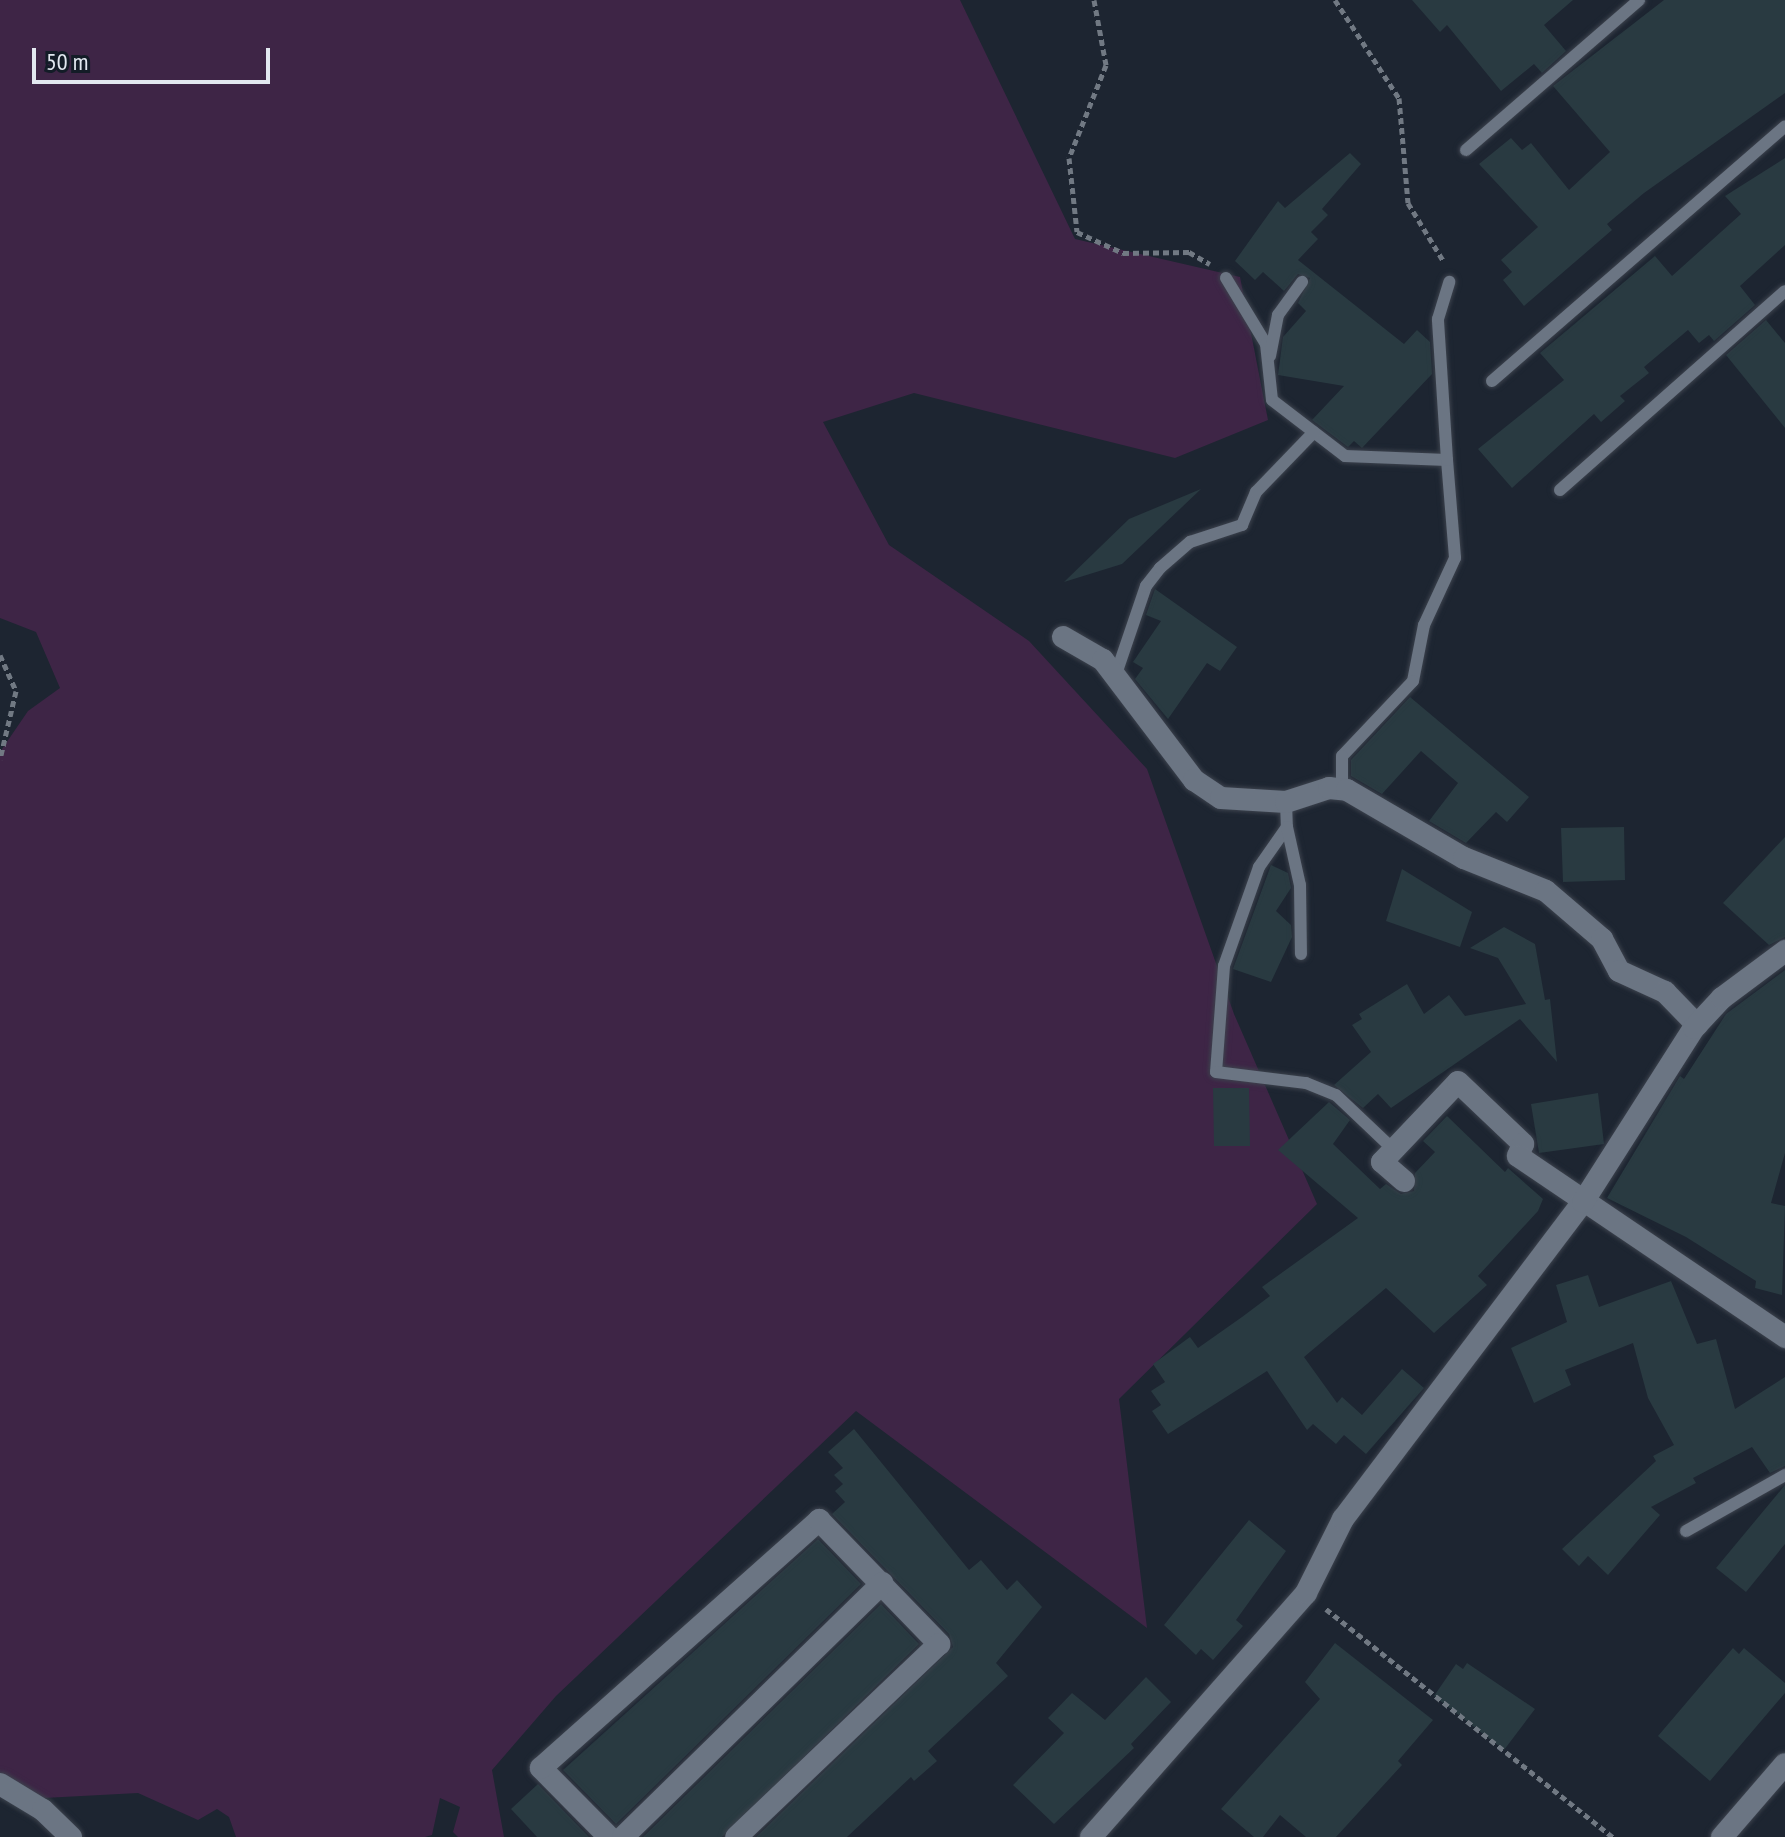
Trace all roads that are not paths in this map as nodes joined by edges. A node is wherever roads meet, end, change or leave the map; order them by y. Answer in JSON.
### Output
{"nodes":[{"id":1,"x":1639,"y":0,"type":"edge"},
{"id":2,"x":1785,"y":126,"type":"edge"},
{"id":3,"x":1466,"y":150,"type":"dead end"},
{"id":4,"x":1226,"y":278,"type":"road end"},
{"id":5,"x":1302,"y":282,"type":"dead end"},
{"id":6,"x":1449,"y":282,"type":"road end"},
{"id":7,"x":1785,"y":291,"type":"edge"},
{"id":8,"x":1270,"y":356,"type":"junction"},
{"id":9,"x":1492,"y":381,"type":"dead end"},
{"id":10,"x":1314,"y":432,"type":"junction"},
{"id":11,"x":1447,"y":460,"type":"junction"},
{"id":12,"x":1560,"y":490,"type":"dead end"},
{"id":13,"x":1063,"y":637,"type":"dead end"},
{"id":14,"x":1116,"y":674,"type":"junction"},
{"id":15,"x":1342,"y":789,"type":"junction"},
{"id":16,"x":1286,"y":802,"type":"junction"},
{"id":17,"x":1287,"y":827,"type":"junction"},
{"id":18,"x":1785,"y":951,"type":"edge"},
{"id":19,"x":1301,"y":954,"type":"dead end"},
{"id":20,"x":1697,"y":1025,"type":"junction"},
{"id":21,"x":1393,"y":1149,"type":"junction"},
{"id":22,"x":1404,"y":1181,"type":"dead end"},
{"id":23,"x":1583,"y":1202,"type":"junction"},
{"id":24,"x":1785,"y":1337,"type":"edge"},
{"id":25,"x":1785,"y":1475,"type":"edge"},
{"id":26,"x":1686,"y":1531,"type":"dead end"},
{"id":27,"x":882,"y":1583,"type":"junction"},
{"id":28,"x":1785,"y":1764,"type":"edge"},
{"id":29,"x":0,"y":1784,"type":"edge"},
{"id":30,"x":71,"y":1837,"type":"edge"},
{"id":31,"x":609,"y":1837,"type":"edge"},
{"id":32,"x":623,"y":1837,"type":"edge"},
{"id":33,"x":736,"y":1837,"type":"edge"},
{"id":34,"x":1091,"y":1837,"type":"edge"},
{"id":35,"x":1722,"y":1837,"type":"edge"}],
"edges":[{"from":1,"to":3,"type":"lane"},
{"from":2,"to":9,"type":"lane"},
{"from":4,"to":8,"type":"lane"},
{"from":5,"to":8,"type":"lane"},
{"from":6,"to":11,"type":"lane"},
{"from":7,"to":12,"type":"lane"},
{"from":8,"to":10,"type":"lane"},
{"from":10,"to":11,"type":"lane"},
{"from":10,"to":14,"type":"lane"},
{"from":11,"to":15,"type":"lane"},
{"from":13,"to":14,"type":"street"},
{"from":14,"to":16,"type":"street"},
{"from":15,"to":16,"type":"street"},
{"from":15,"to":20,"type":"street"},
{"from":16,"to":17,"type":"lane"},
{"from":17,"to":19,"type":"lane"},
{"from":17,"to":21,"type":"lane"},
{"from":18,"to":20,"type":"street"},
{"from":20,"to":23,"type":"street"},
{"from":21,"to":22,"type":"street"},
{"from":21,"to":23,"type":"street"},
{"from":23,"to":24,"type":"street"},
{"from":23,"to":34,"type":"street"},
{"from":25,"to":26,"type":"lane"},
{"from":27,"to":31,"type":"street"},
{"from":27,"to":32,"type":"street"},
{"from":27,"to":33,"type":"street"},
{"from":28,"to":35,"type":"street"},
{"from":29,"to":30,"type":"street"}]}
